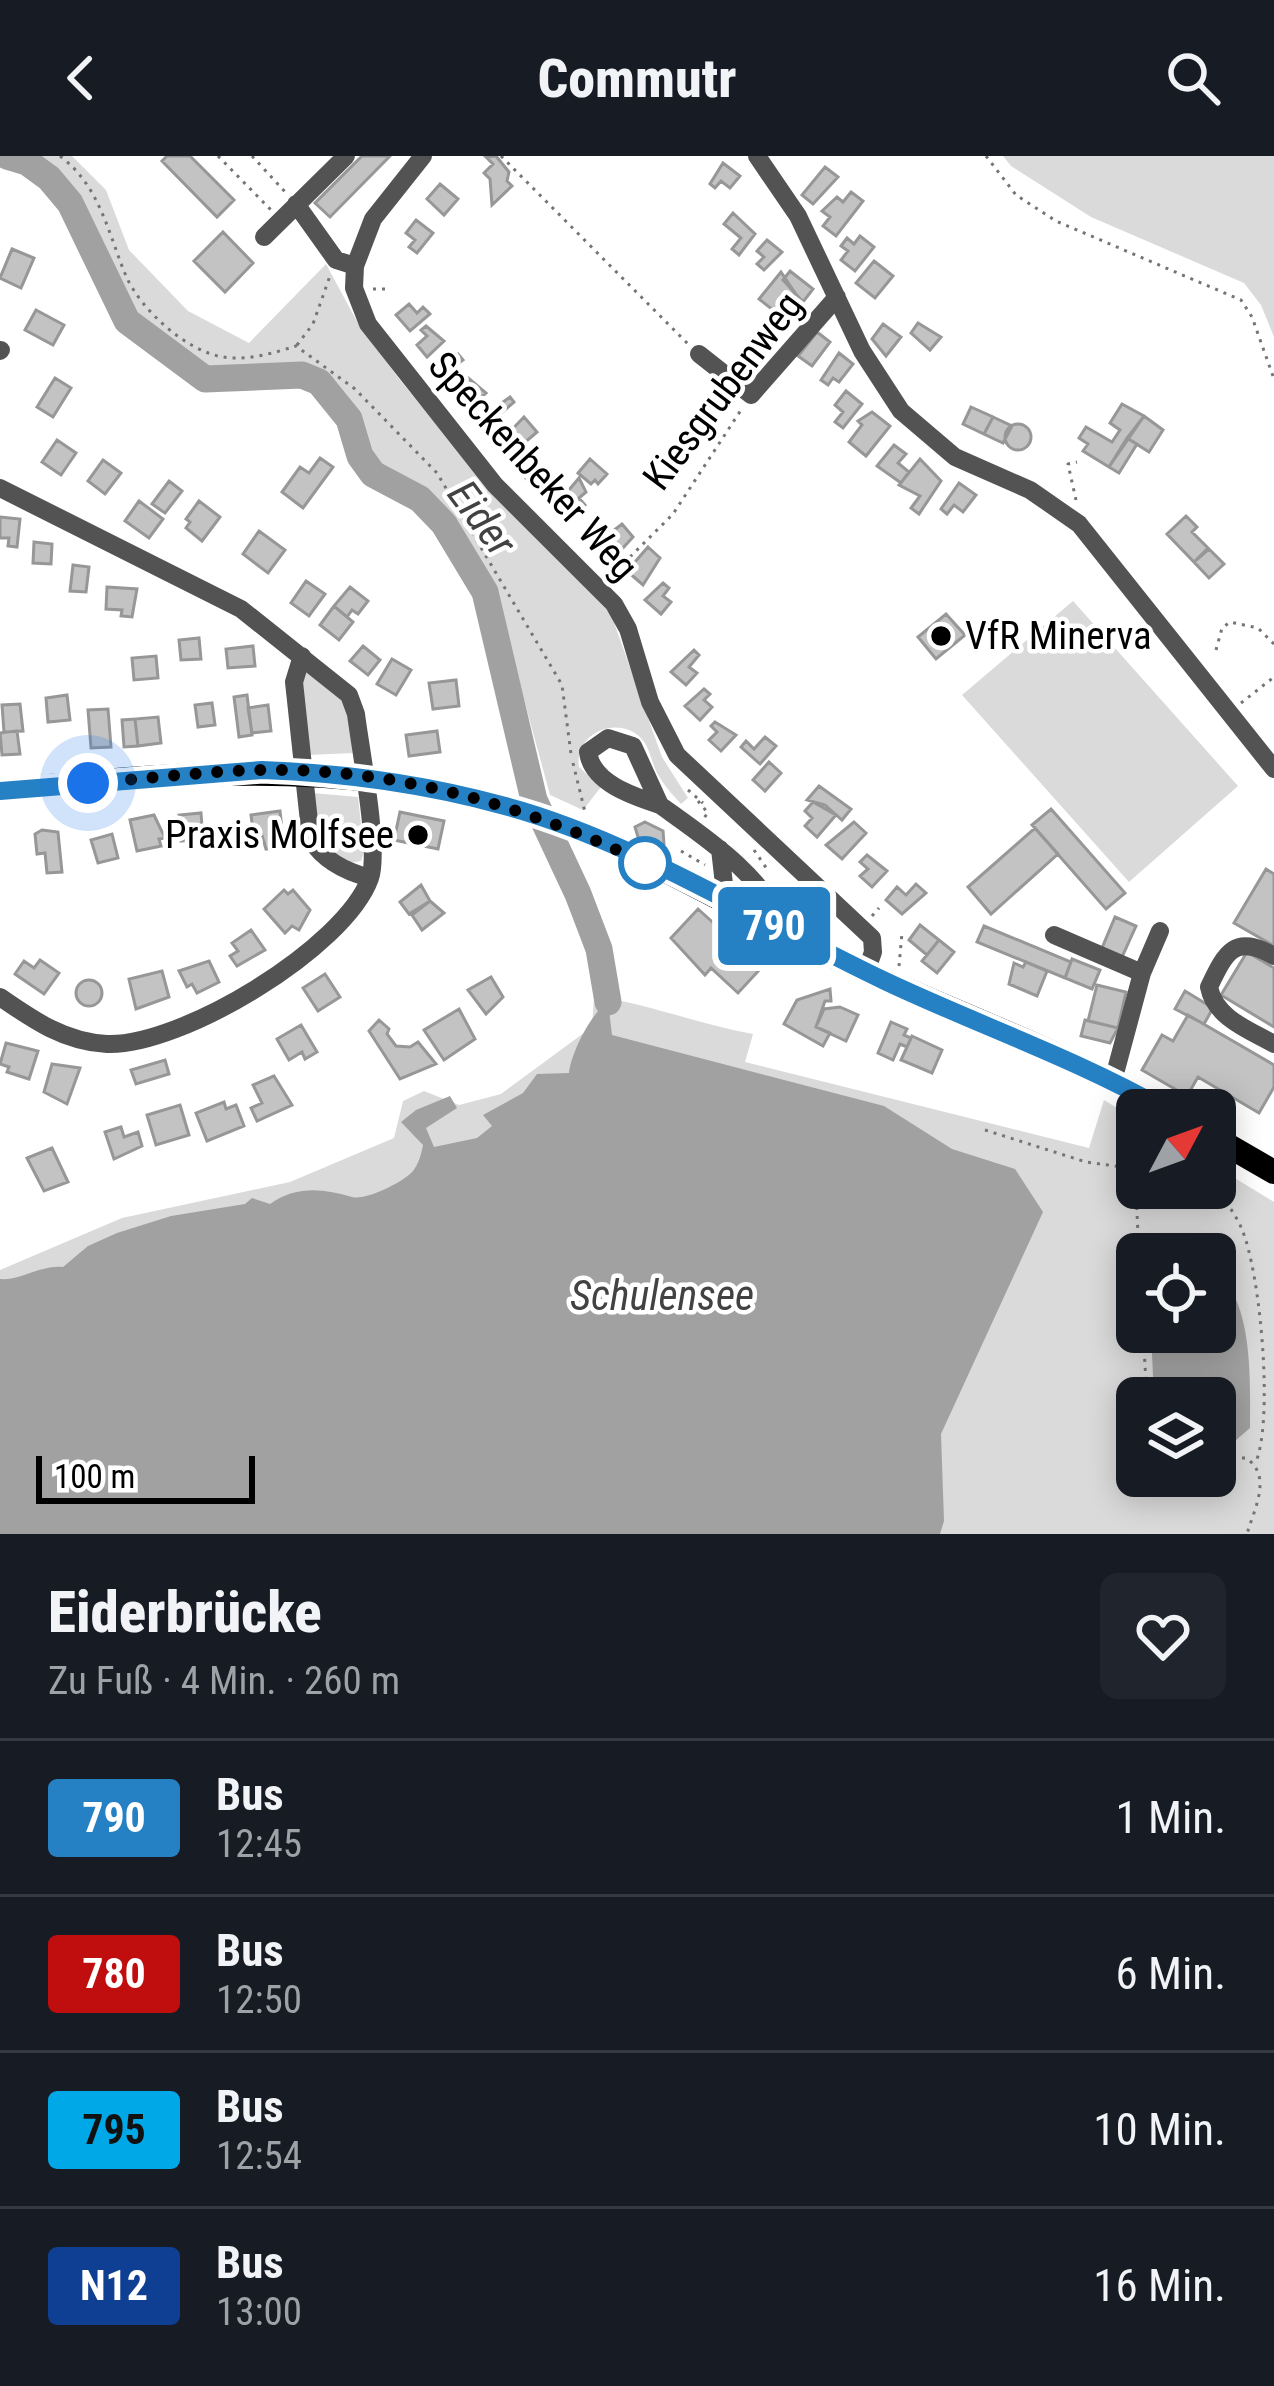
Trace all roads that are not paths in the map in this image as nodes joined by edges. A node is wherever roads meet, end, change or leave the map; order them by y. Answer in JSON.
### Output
{"nodes":[{"id":1,"x":346,"y":156,"type":"edge"},
{"id":2,"x":423,"y":156,"type":"edge"},
{"id":3,"x":757,"y":156,"type":"edge"},
{"id":4,"x":296,"y":204,"type":"junction"},
{"id":5,"x":264,"y":237,"type":"dead end"},
{"id":6,"x":345,"y":263,"type":"junction"},
{"id":7,"x":837,"y":297,"type":"junction"},
{"id":8,"x":699,"y":354,"type":"road end"},
{"id":9,"x":0,"y":488,"type":"edge"},
{"id":10,"x":302,"y":656,"type":"junction"},
{"id":11,"x":1274,"y":769,"type":"edge"},
{"id":12,"x":301,"y":771,"type":"junction"},
{"id":13,"x":363,"y":777,"type":"junction"},
{"id":14,"x":0,"y":790,"type":"edge"},
{"id":15,"x":660,"y":805,"type":"dead end"},
{"id":16,"x":720,"y":849,"type":"junction"},
{"id":17,"x":370,"y":878,"type":"junction"},
{"id":18,"x":726,"y":902,"type":"junction"},
{"id":19,"x":1160,"y":931,"type":"dead end"},
{"id":20,"x":787,"y":933,"type":"junction"},
{"id":21,"x":1054,"y":935,"type":"dead end"},
{"id":22,"x":1274,"y":956,"type":"edge"},
{"id":23,"x":866,"y":972,"type":"junction"},
{"id":24,"x":1142,"y":973,"type":"junction"},
{"id":25,"x":2,"y":1001,"type":"edge"},
{"id":26,"x":1274,"y":1044,"type":"edge"},
{"id":27,"x":1113,"y":1081,"type":"junction"},
{"id":28,"x":1128,"y":1089,"type":"edge"},
{"id":29,"x":1236,"y":1150,"type":"edge"},
{"id":30,"x":1274,"y":1172,"type":"edge"}],
"edges":[{"from":1,"to":4,"type":"street"},
{"from":2,"to":6,"type":"street"},
{"from":3,"to":7,"type":"street"},
{"from":4,"to":5,"type":"street"},
{"from":4,"to":6,"type":"street"},
{"from":6,"to":23,"type":"street","name":"Speckenbeker Weg"},
{"from":7,"to":8,"type":"street","name":"Kiesgrubenweg"},
{"from":7,"to":11,"type":"street"},
{"from":9,"to":10,"type":"street"},
{"from":10,"to":12,"type":"street"},
{"from":10,"to":13,"type":"street"},
{"from":12,"to":13,"type":"main road"},
{"from":12,"to":14,"type":"main road"},
{"from":12,"to":17,"type":"street"},
{"from":13,"to":17,"type":"street"},
{"from":13,"to":18,"type":"main road"},
{"from":15,"to":16,"type":"street"},
{"from":16,"to":18,"type":"street"},
{"from":16,"to":20,"type":"street"},
{"from":17,"to":25,"type":"street"},
{"from":18,"to":20,"type":"main road"},
{"from":19,"to":24,"type":"street"},
{"from":20,"to":23,"type":"main road"},
{"from":21,"to":24,"type":"street"},
{"from":22,"to":26,"type":"street"},
{"from":23,"to":27,"type":"main road"},
{"from":24,"to":27,"type":"street"},
{"from":27,"to":28,"type":"main road"},
{"from":29,"to":30,"type":"main road"}]}
